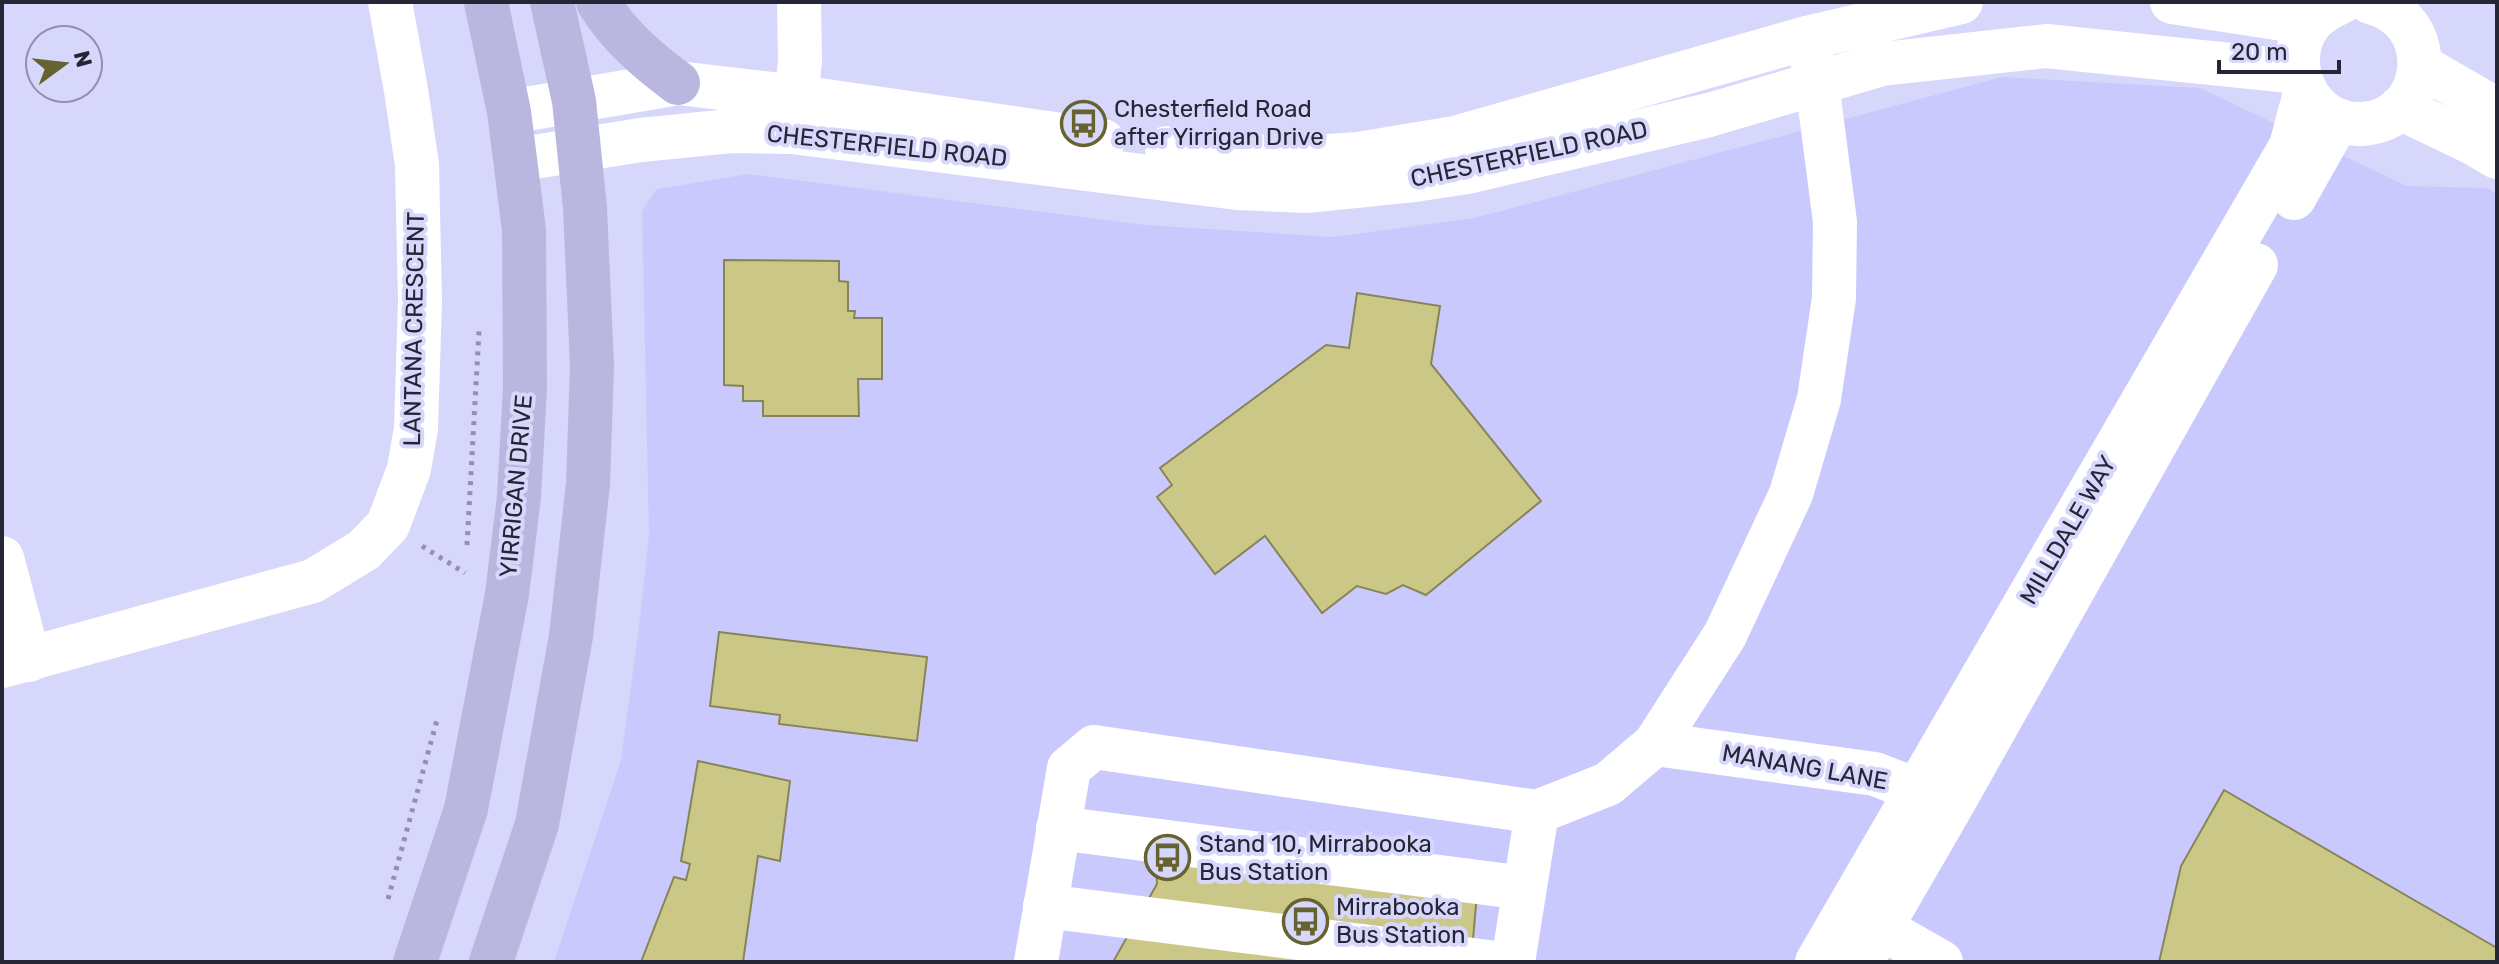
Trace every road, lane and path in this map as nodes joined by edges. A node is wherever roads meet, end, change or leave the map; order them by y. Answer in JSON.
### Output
{"nodes":[{"id":1,"x":390,"y":2,"type":"edge"},
{"id":2,"x":486,"y":2,"type":"edge"},
{"id":3,"x":552,"y":2,"type":"edge"},
{"id":4,"x":598,"y":2,"type":"edge"},
{"id":5,"x":799,"y":2,"type":"edge"},
{"id":6,"x":1961,"y":2,"type":"edge"},
{"id":7,"x":2172,"y":2,"type":"edge"},
{"id":8,"x":2393,"y":7,"type":"edge"},
{"id":9,"x":2326,"y":12,"type":"edge"},
{"id":10,"x":1807,"y":38,"type":"junction"},
{"id":11,"x":2421,"y":66,"type":"junction"},
{"id":12,"x":2301,"y":82,"type":"junction"},
{"id":13,"x":678,"y":83,"type":"junction"},
{"id":14,"x":1817,"y":83,"type":"junction"},
{"id":15,"x":574,"y":101,"type":"junction"},
{"id":16,"x":2400,"y":108,"type":"junction"},
{"id":17,"x":2497,"y":110,"type":"edge"},
{"id":18,"x":509,"y":112,"type":"junction"},
{"id":19,"x":795,"y":114,"type":"junction"},
{"id":20,"x":2338,"y":120,"type":"junction"},
{"id":21,"x":580,"y":150,"type":"junction"},
{"id":22,"x":2497,"y":157,"type":"edge"},
{"id":23,"x":515,"y":160,"type":"junction"},
{"id":24,"x":479,"y":320,"type":"dead end"},
{"id":25,"x":388,"y":525,"type":"junction"},
{"id":26,"x":2,"y":558,"type":"edge"},
{"id":27,"x":465,"y":573,"type":"junction"},
{"id":28,"x":463,"y":586,"type":"dead end"},
{"id":29,"x":15,"y":663,"type":"edge"},
{"id":30,"x":439,"y":712,"type":"dead end"},
{"id":31,"x":1655,"y":744,"type":"junction"},
{"id":32,"x":1932,"y":801,"type":"junction"},
{"id":33,"x":1537,"y":812,"type":"junction"},
{"id":34,"x":1058,"y":828,"type":"junction"},
{"id":35,"x":1524,"y":888,"type":"junction"},
{"id":36,"x":387,"y":903,"type":"dead end"},
{"id":37,"x":1045,"y":906,"type":"junction"},
{"id":38,"x":1863,"y":933,"type":"edge"},
{"id":39,"x":415,"y":962,"type":"edge"},
{"id":40,"x":491,"y":962,"type":"edge"},
{"id":41,"x":1036,"y":962,"type":"edge"},
{"id":42,"x":1489,"y":962,"type":"edge"},
{"id":43,"x":1513,"y":962,"type":"edge"},
{"id":44,"x":1817,"y":962,"type":"edge"},
{"id":45,"x":1941,"y":962,"type":"edge"}],
"edges":[{"from":1,"to":25,"type":"street","name":"LANTANA CRESCENT"},
{"from":2,"to":18,"type":"main road","name":"YIRRIGAN DRIVE"},
{"from":3,"to":15,"type":"main road"},
{"from":4,"to":13,"type":"main road"},
{"from":5,"to":19,"type":"street"},
{"from":6,"to":10,"type":"street","name":"CHESTERFIELD ROAD"},
{"from":7,"to":9,"type":"street"},
{"from":8,"to":11,"type":"street"},
{"from":9,"to":12,"type":"street","name":"MILLDALE WAY"},
{"from":10,"to":14,"type":"street"},
{"from":10,"to":19,"type":"street","name":"CHESTERFIELD ROAD"},
{"from":11,"to":16,"type":"street"},
{"from":11,"to":17,"type":"street"},
{"from":12,"to":14,"type":"street","name":"CHESTERFIELD ROAD"},
{"from":12,"to":20,"type":"street"},
{"from":12,"to":32,"type":"street","name":"MILLDALE WAY"},
{"from":13,"to":15,"type":"street","name":"CHESTERFIELD ROAD"},
{"from":13,"to":19,"type":"street","name":"CHESTERFIELD ROAD"},
{"from":14,"to":19,"type":"street","name":"CHESTERFIELD ROAD"},
{"from":14,"to":31,"type":"street"},
{"from":15,"to":18,"type":"street","name":"CHESTERFIELD ROAD"},
{"from":15,"to":21,"type":"main road"},
{"from":16,"to":20,"type":"street"},
{"from":16,"to":22,"type":"street"},
{"from":18,"to":23,"type":"main road","name":"YIRRIGAN DRIVE"},
{"from":19,"to":21,"type":"street","name":"CHESTERFIELD ROAD"},
{"from":20,"to":32,"type":"street","name":"MILLDALE WAY"},
{"from":21,"to":23,"type":"street","name":"CHESTERFIELD ROAD"},
{"from":21,"to":40,"type":"main road"},
{"from":23,"to":39,"type":"main road","name":"YIRRIGAN DRIVE"},
{"from":24,"to":27,"type":"path"},
{"from":25,"to":27,"type":"path"},
{"from":25,"to":29,"type":"street","name":"LANTANA CRESCENT"},
{"from":26,"to":29,"type":"street"},
{"from":27,"to":28,"type":"path"},
{"from":30,"to":36,"type":"path"},
{"from":31,"to":32,"type":"street","name":"MANANG LANE"},
{"from":31,"to":33,"type":"street"},
{"from":32,"to":38,"type":"street","name":"MILLDALE WAY"},
{"from":33,"to":34,"type":"street"},
{"from":33,"to":35,"type":"street"},
{"from":34,"to":35,"type":"street"},
{"from":34,"to":37,"type":"street"},
{"from":35,"to":43,"type":"street"},
{"from":37,"to":41,"type":"street"},
{"from":37,"to":42,"type":"street"},
{"from":38,"to":44,"type":"street","name":"MILLDALE WAY"},
{"from":38,"to":45,"type":"street"}]}
